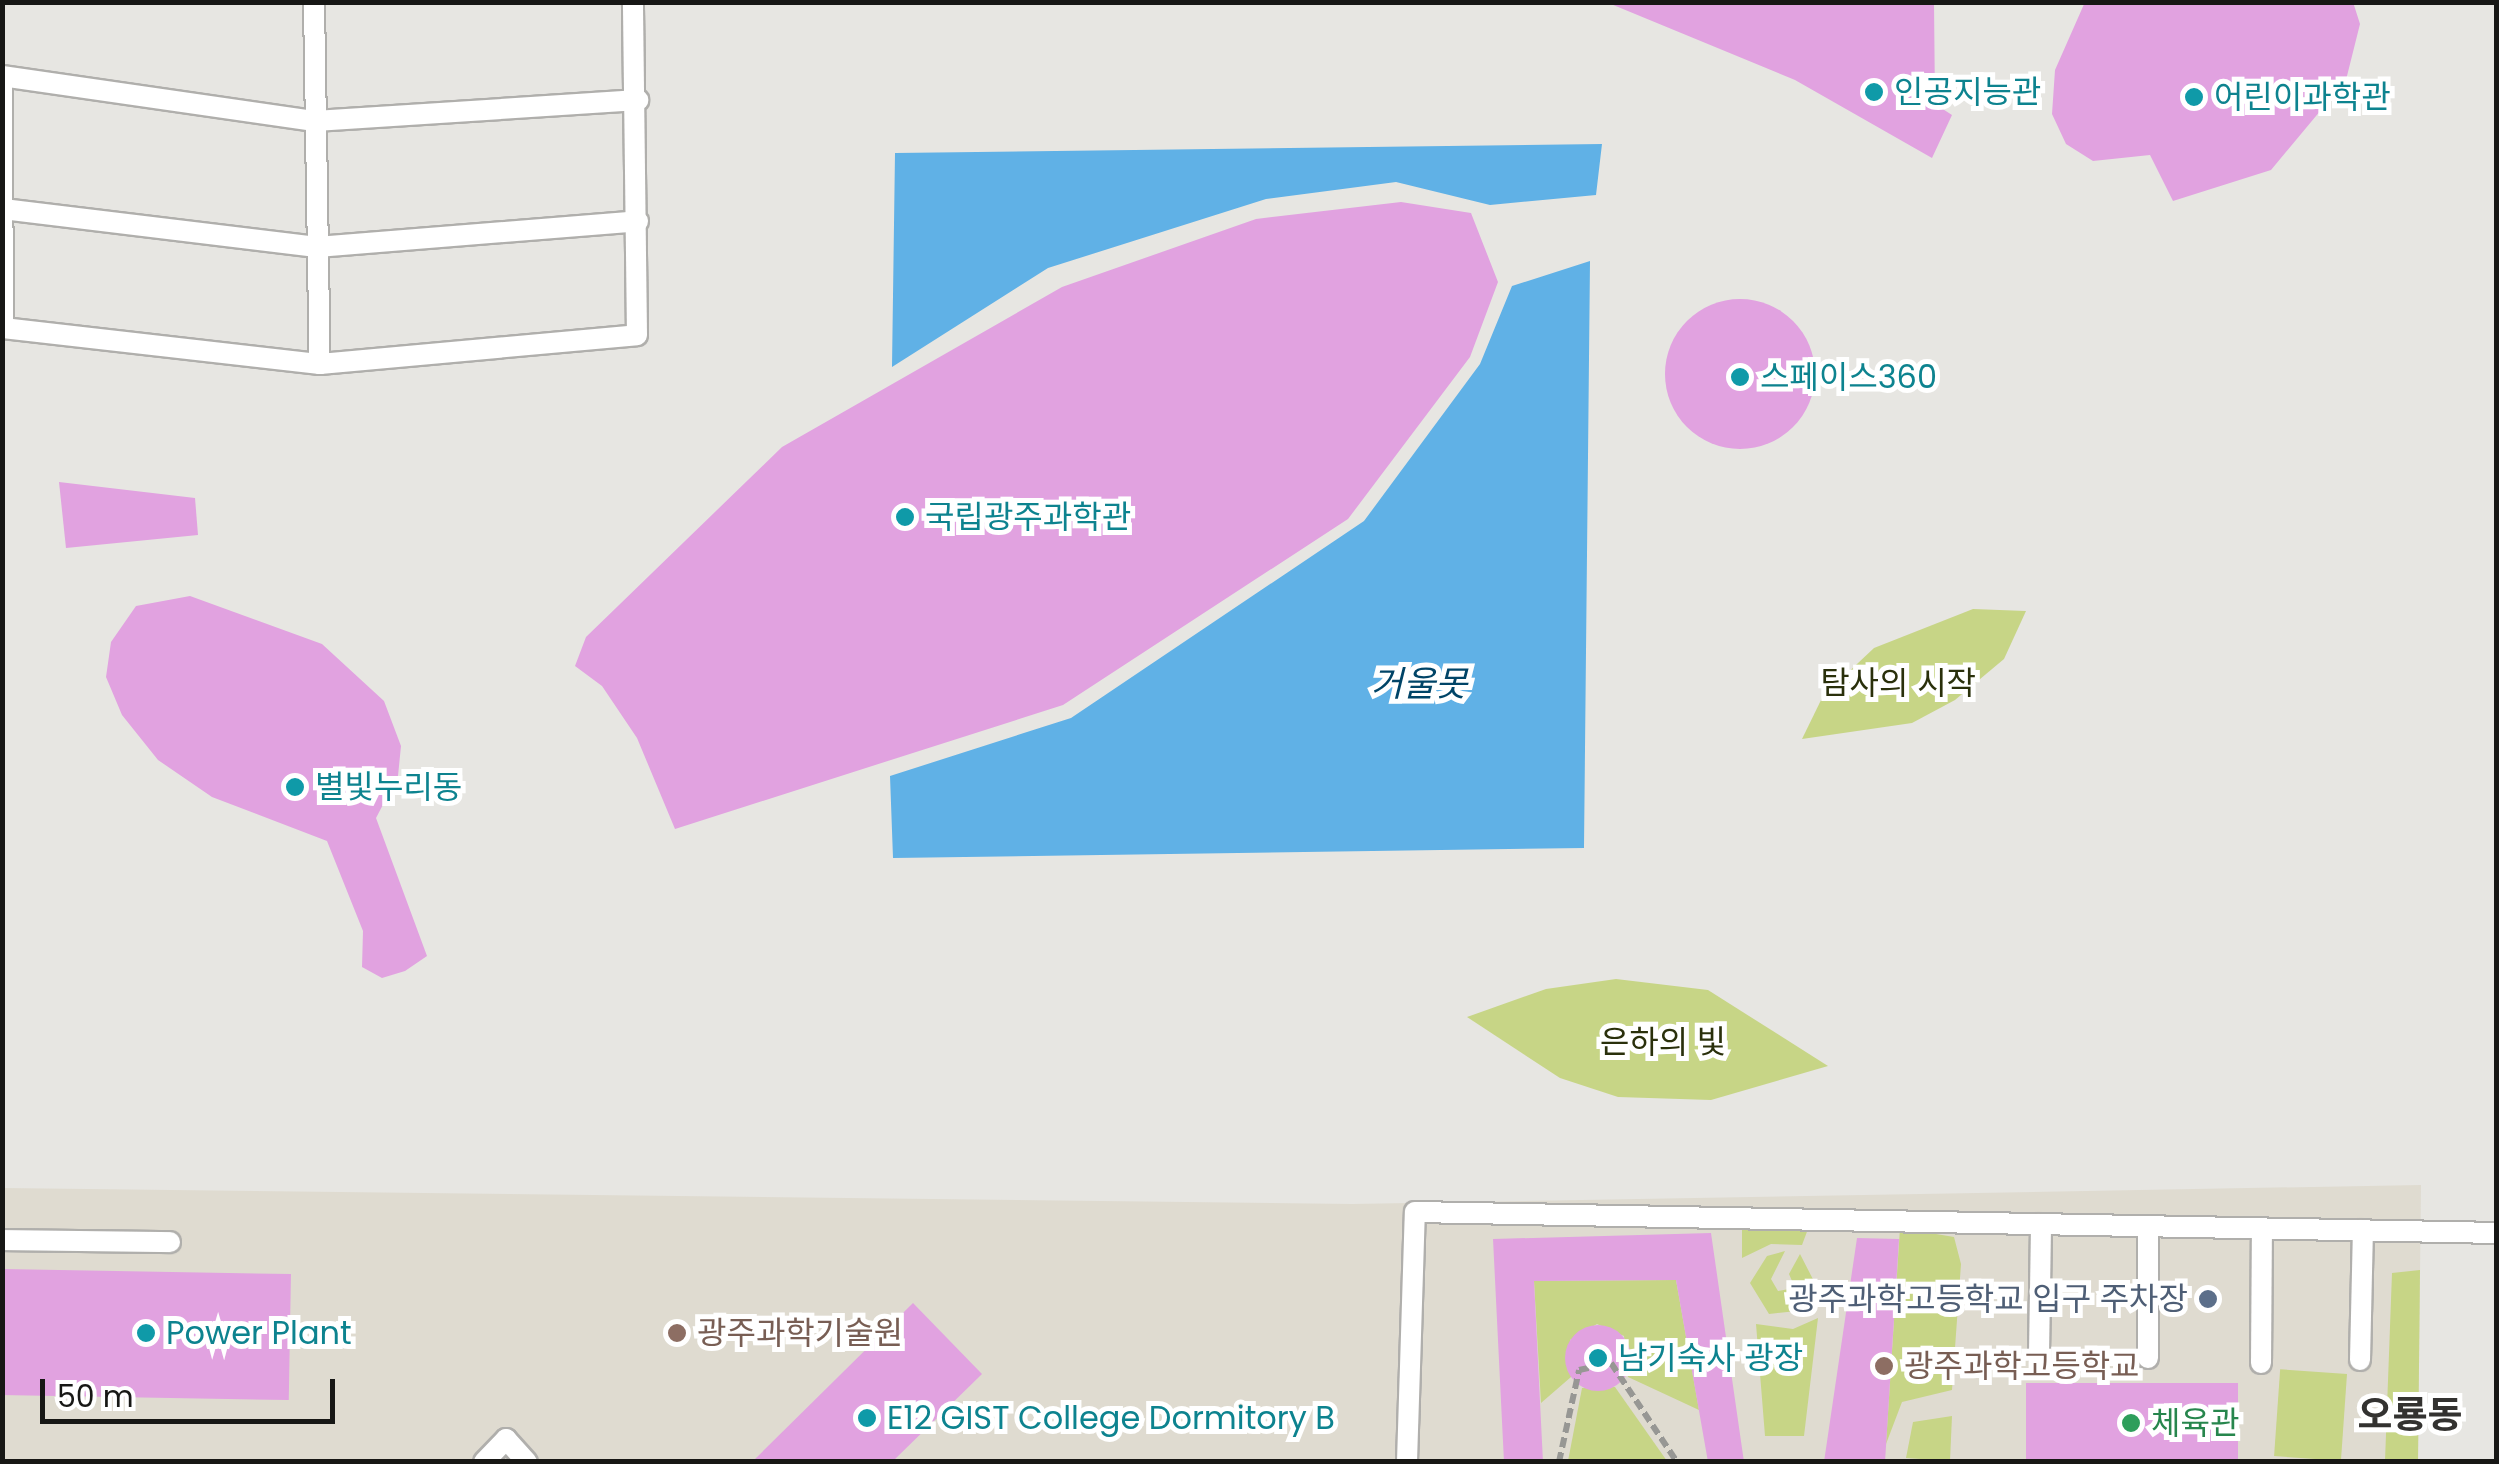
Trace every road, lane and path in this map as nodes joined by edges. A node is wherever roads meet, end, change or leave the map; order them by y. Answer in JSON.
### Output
{"nodes":[{"id":1,"x":314,"y":2,"type":"edge"},
{"id":2,"x":632,"y":2,"type":"edge"},
{"id":3,"x":2,"y":79,"type":"edge"},
{"id":4,"x":638,"y":100,"type":"junction"},
{"id":5,"x":315,"y":122,"type":"junction"},
{"id":6,"x":4,"y":210,"type":"edge"},
{"id":7,"x":638,"y":221,"type":"junction"},
{"id":8,"x":316,"y":247,"type":"junction"},
{"id":9,"x":320,"y":364,"type":"junction"},
{"id":10,"x":2041,"y":1224,"type":"junction"},
{"id":11,"x":2148,"y":1226,"type":"junction"},
{"id":12,"x":2262,"y":1228,"type":"junction"},
{"id":13,"x":2363,"y":1230,"type":"junction"},
{"id":14,"x":2496,"y":1233,"type":"edge"},
{"id":15,"x":2,"y":1240,"type":"edge"},
{"id":16,"x":170,"y":1242,"type":"dead end"},
{"id":17,"x":2038,"y":1354,"type":"dead end"},
{"id":18,"x":2148,"y":1358,"type":"dead end"},
{"id":19,"x":2360,"y":1360,"type":"dead end"},
{"id":20,"x":2262,"y":1363,"type":"dead end"},
{"id":21,"x":484,"y":1462,"type":"edge"},
{"id":22,"x":527,"y":1462,"type":"edge"},
{"id":23,"x":1407,"y":1462,"type":"edge"},
{"id":24,"x":1559,"y":1462,"type":"edge"},
{"id":25,"x":1676,"y":1462,"type":"edge"}],
"edges":[{"from":1,"to":5,"type":"lane"},
{"from":2,"to":4,"type":"lane"},
{"from":3,"to":5,"type":"lane"},
{"from":3,"to":6,"type":"lane"},
{"from":4,"to":5,"type":"lane"},
{"from":4,"to":7,"type":"lane"},
{"from":5,"to":8,"type":"lane"},
{"from":6,"to":8,"type":"lane"},
{"from":6,"to":9,"type":"lane"},
{"from":7,"to":8,"type":"lane"},
{"from":7,"to":9,"type":"lane"},
{"from":8,"to":9,"type":"lane"},
{"from":10,"to":11,"type":"lane"},
{"from":10,"to":17,"type":"lane"},
{"from":10,"to":23,"type":"lane"},
{"from":11,"to":12,"type":"lane"},
{"from":11,"to":18,"type":"lane"},
{"from":12,"to":13,"type":"lane"},
{"from":12,"to":20,"type":"lane"},
{"from":13,"to":14,"type":"lane"},
{"from":13,"to":19,"type":"lane"},
{"from":15,"to":16,"type":"lane"},
{"from":21,"to":22,"type":"lane"},
{"from":24,"to":25,"type":"path"}]}
